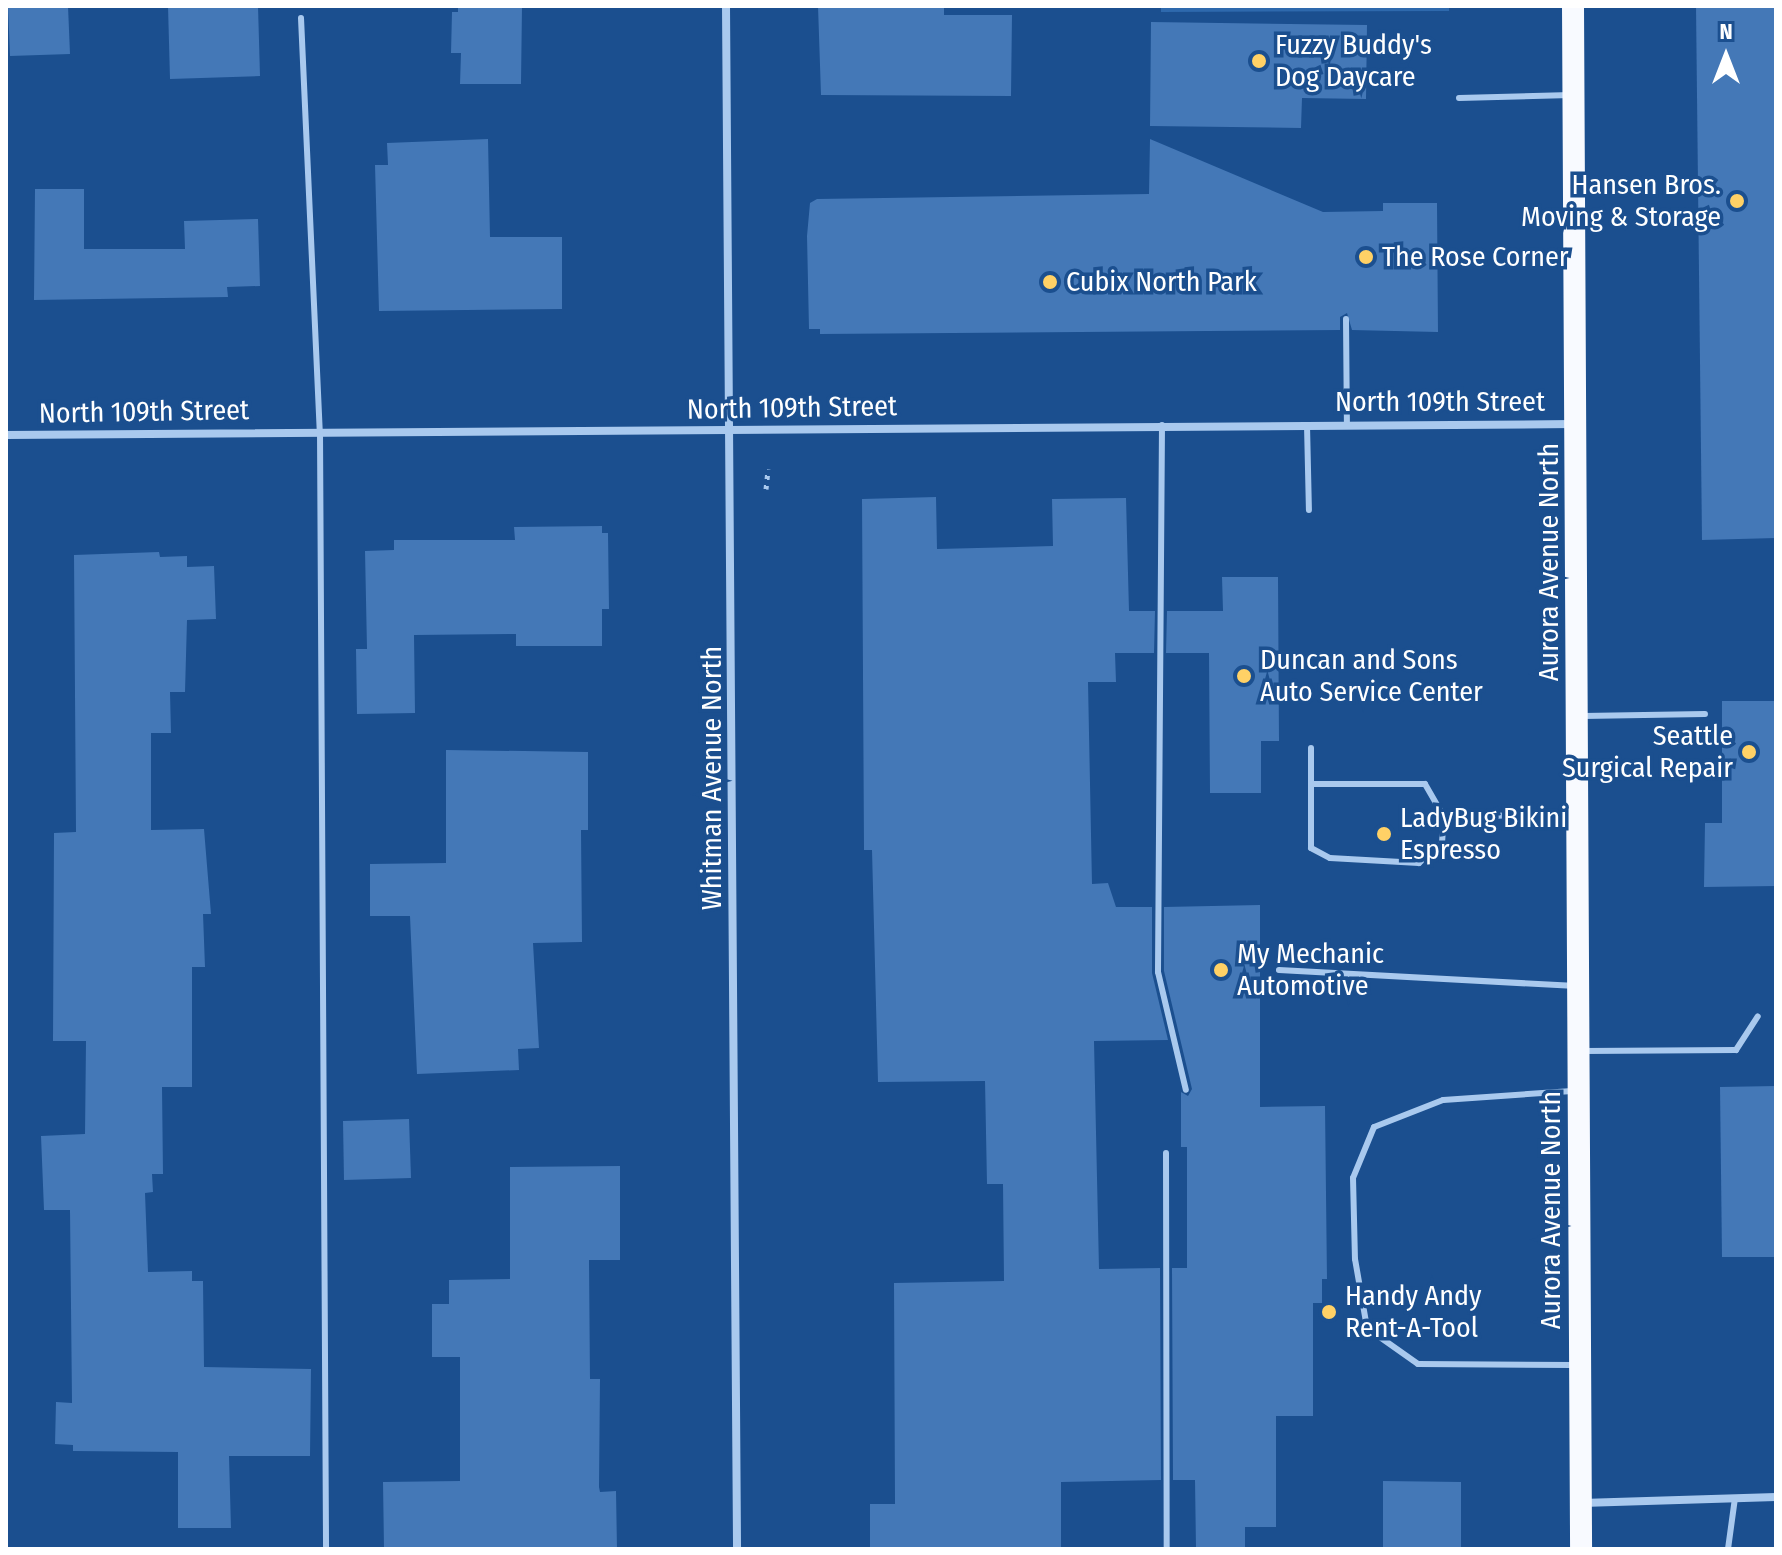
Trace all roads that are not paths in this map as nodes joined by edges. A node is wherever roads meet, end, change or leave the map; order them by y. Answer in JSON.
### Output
{"nodes":[{"id":1,"x":726,"y":6,"type":"edge"},
{"id":2,"x":1573,"y":6,"type":"edge"},
{"id":3,"x":301,"y":18,"type":"dead end"},
{"id":4,"x":1574,"y":95,"type":"junction"},
{"id":5,"x":1459,"y":98,"type":"dead end"},
{"id":6,"x":1346,"y":319,"type":"dead end"},
{"id":7,"x":1579,"y":424,"type":"junction"},
{"id":8,"x":1162,"y":425,"type":"junction"},
{"id":9,"x":1307,"y":425,"type":"junction"},
{"id":10,"x":1347,"y":425,"type":"junction"},
{"id":11,"x":320,"y":432,"type":"junction"},
{"id":12,"x":733,"y":432,"type":"junction"},
{"id":13,"x":6,"y":435,"type":"edge"},
{"id":14,"x":1309,"y":510,"type":"dead end"},
{"id":15,"x":1705,"y":714,"type":"dead end"},
{"id":16,"x":1579,"y":716,"type":"junction"},
{"id":17,"x":1311,"y":748,"type":"dead end"},
{"id":18,"x":1311,"y":784,"type":"junction"},
{"id":19,"x":1579,"y":814,"type":"junction"},
{"id":20,"x":1444,"y":817,"type":"junction"},
{"id":21,"x":1279,"y":970,"type":"dead end"},
{"id":22,"x":1580,"y":987,"type":"junction"},
{"id":23,"x":1758,"y":1016,"type":"dead end"},
{"id":24,"x":1580,"y":1051,"type":"junction"},
{"id":25,"x":1186,"y":1090,"type":"dead end"},
{"id":26,"x":1580,"y":1091,"type":"junction"},
{"id":27,"x":1166,"y":1153,"type":"dead end"},
{"id":28,"x":1581,"y":1365,"type":"junction"},
{"id":29,"x":1776,"y":1497,"type":"edge"},
{"id":30,"x":1735,"y":1498,"type":"junction"},
{"id":31,"x":1581,"y":1503,"type":"junction"},
{"id":32,"x":326,"y":1549,"type":"edge"},
{"id":33,"x":737,"y":1549,"type":"edge"},
{"id":34,"x":1167,"y":1549,"type":"edge"},
{"id":35,"x":1581,"y":1549,"type":"edge"},
{"id":36,"x":1728,"y":1549,"type":"edge"}],
"edges":[{"from":1,"to":12,"type":"street","name":"Whitman Avenue North"},
{"from":2,"to":4,"type":"highway","name":"Aurora Avenue North"},
{"from":3,"to":11,"type":"lane"},
{"from":4,"to":5,"type":"lane"},
{"from":4,"to":7,"type":"highway","name":"Aurora Avenue North"},
{"from":6,"to":10,"type":"lane"},
{"from":7,"to":10,"type":"street","name":"North 109th Street"},
{"from":7,"to":16,"type":"highway","name":"Aurora Avenue North"},
{"from":8,"to":9,"type":"street","name":"North 109th Street"},
{"from":8,"to":12,"type":"street","name":"North 109th Street"},
{"from":8,"to":25,"type":"lane"},
{"from":9,"to":10,"type":"street","name":"North 109th Street"},
{"from":9,"to":14,"type":"lane"},
{"from":11,"to":12,"type":"street","name":"North 109th Street"},
{"from":11,"to":13,"type":"street","name":"North 109th Street"},
{"from":11,"to":32,"type":"lane"},
{"from":12,"to":33,"type":"street","name":"Whitman Avenue North"},
{"from":15,"to":16,"type":"lane"},
{"from":16,"to":19,"type":"highway","name":"Aurora Avenue North"},
{"from":17,"to":18,"type":"lane"},
{"from":18,"to":20,"type":"lane"},
{"from":18,"to":20,"type":"lane"},
{"from":19,"to":20,"type":"lane"},
{"from":19,"to":22,"type":"highway","name":"Aurora Avenue North"},
{"from":21,"to":22,"type":"lane"},
{"from":22,"to":24,"type":"highway","name":"Aurora Avenue North"},
{"from":23,"to":24,"type":"lane"},
{"from":24,"to":26,"type":"highway","name":"Aurora Avenue North"},
{"from":26,"to":28,"type":"highway","name":"Aurora Avenue North"},
{"from":26,"to":28,"type":"lane"},
{"from":27,"to":34,"type":"lane"},
{"from":28,"to":31,"type":"highway","name":"Aurora Avenue North"},
{"from":29,"to":30,"type":"street"},
{"from":30,"to":31,"type":"street"},
{"from":30,"to":36,"type":"lane"},
{"from":31,"to":35,"type":"highway","name":"Aurora Avenue North"}]}
